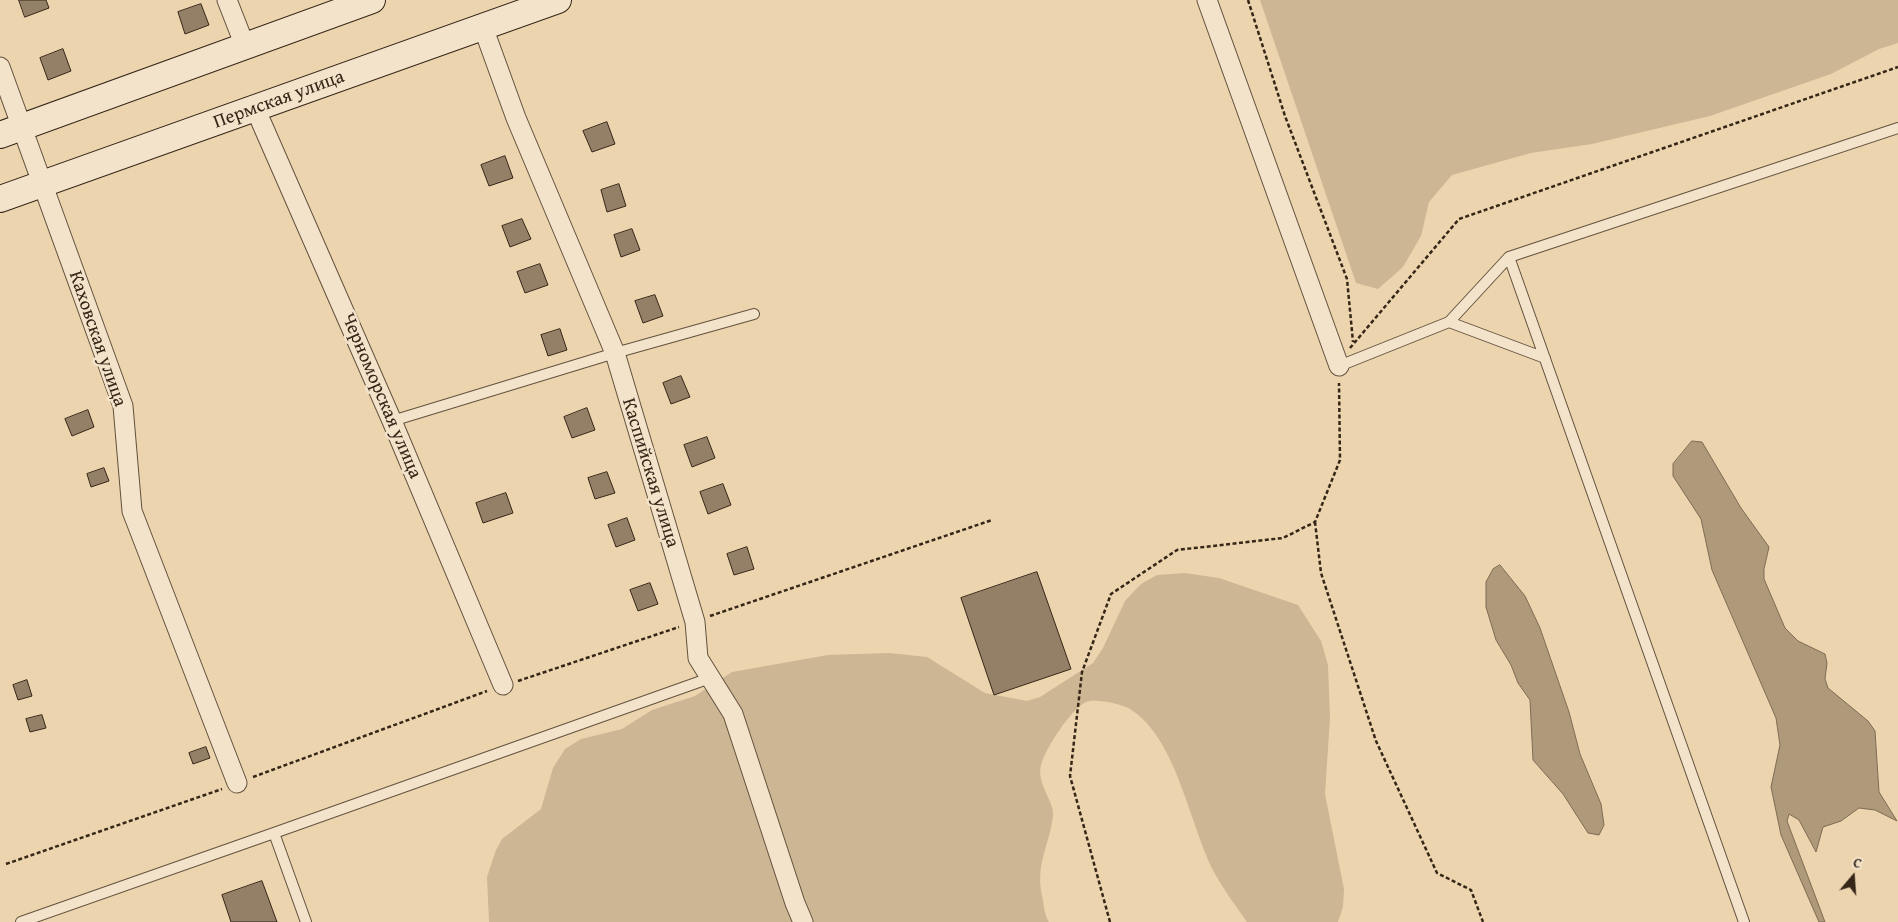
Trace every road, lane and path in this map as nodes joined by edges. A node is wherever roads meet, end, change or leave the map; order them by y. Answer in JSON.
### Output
{"nodes":[{"id":1,"x":227,"y":0,"type":"edge"},
{"id":2,"x":372,"y":0,"type":"edge"},
{"id":3,"x":558,"y":0,"type":"edge"},
{"id":4,"x":1207,"y":0,"type":"edge"},
{"id":5,"x":1248,"y":0,"type":"edge"},
{"id":6,"x":483,"y":27,"type":"junction"},
{"id":7,"x":245,"y":46,"type":"junction"},
{"id":8,"x":0,"y":67,"type":"edge"},
{"id":9,"x":1898,"y":67,"type":"edge"},
{"id":10,"x":255,"y":108,"type":"junction"},
{"id":11,"x":1898,"y":128,"type":"edge"},
{"id":12,"x":11,"y":132,"type":"edge"},
{"id":13,"x":42,"y":184,"type":"junction"},
{"id":14,"x":0,"y":199,"type":"edge"},
{"id":15,"x":1509,"y":257,"type":"junction"},
{"id":16,"x":754,"y":314,"type":"dead end"},
{"id":17,"x":1449,"y":322,"type":"junction"},
{"id":18,"x":1353,"y":342,"type":"junction"},
{"id":19,"x":615,"y":353,"type":"junction"},
{"id":20,"x":1545,"y":358,"type":"junction"},
{"id":21,"x":1339,"y":366,"type":"junction"},
{"id":22,"x":392,"y":421,"type":"junction"},
{"id":23,"x":1315,"y":522,"type":"junction"},
{"id":24,"x":710,"y":678,"type":"junction"},
{"id":25,"x":503,"y":685,"type":"dead end"},
{"id":26,"x":237,"y":783,"type":"dead end"},
{"id":27,"x":274,"y":834,"type":"junction"},
{"id":28,"x":21,"y":922,"type":"edge"},
{"id":29,"x":306,"y":922,"type":"edge"},
{"id":30,"x":804,"y":922,"type":"edge"},
{"id":31,"x":1110,"y":922,"type":"edge"},
{"id":32,"x":1483,"y":922,"type":"edge"},
{"id":33,"x":1744,"y":922,"type":"edge"}],
"edges":[{"from":1,"to":7,"type":"street"},
{"from":2,"to":7,"type":"street"},
{"from":3,"to":6,"type":"street","name":"Пермская улица"},
{"from":4,"to":21,"type":"street"},
{"from":5,"to":18,"type":"path"},
{"from":6,"to":10,"type":"street","name":"Пермская улица"},
{"from":6,"to":19,"type":"street","name":"Каспийская улица"},
{"from":7,"to":12,"type":"street"},
{"from":8,"to":12,"type":"street","name":"Каховская улица"},
{"from":9,"to":18,"type":"path"},
{"from":10,"to":13,"type":"street","name":"Пермская улица"},
{"from":10,"to":22,"type":"street","name":"Черноморская улица"},
{"from":11,"to":15,"type":"lane"},
{"from":12,"to":13,"type":"street","name":"Каховская улица"},
{"from":13,"to":14,"type":"street","name":"Пермская улица"},
{"from":13,"to":26,"type":"street","name":"Каховская улица"},
{"from":15,"to":17,"type":"lane"},
{"from":15,"to":20,"type":"lane"},
{"from":16,"to":19,"type":"lane"},
{"from":17,"to":20,"type":"lane"},
{"from":17,"to":21,"type":"lane"},
{"from":18,"to":21,"type":"path"},
{"from":19,"to":22,"type":"lane"},
{"from":19,"to":24,"type":"street","name":"Каспийская улица"},
{"from":20,"to":33,"type":"lane"},
{"from":21,"to":23,"type":"path"},
{"from":22,"to":25,"type":"street","name":"Черноморская улица"},
{"from":23,"to":31,"type":"path"},
{"from":23,"to":32,"type":"path"},
{"from":24,"to":27,"type":"lane"},
{"from":24,"to":30,"type":"street","name":"Каспийская улица"},
{"from":27,"to":28,"type":"lane"},
{"from":27,"to":29,"type":"lane"}]}
